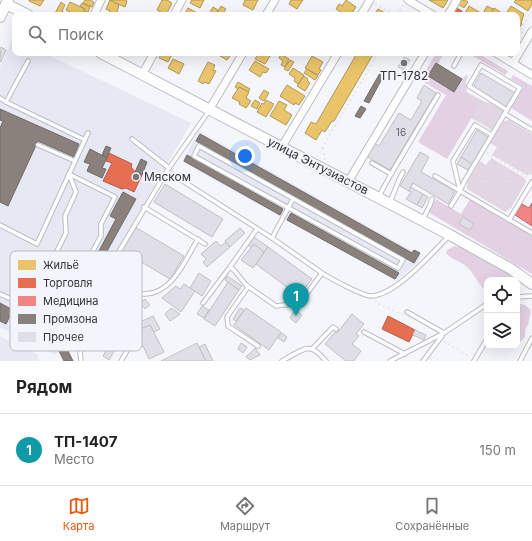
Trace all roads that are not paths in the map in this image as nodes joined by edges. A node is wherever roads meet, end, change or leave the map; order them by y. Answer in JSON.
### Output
{"nodes":[{"id":1,"x":101,"y":0,"type":"edge"},
{"id":2,"x":182,"y":0,"type":"edge"},
{"id":3,"x":275,"y":0,"type":"edge"},
{"id":4,"x":370,"y":0,"type":"edge"},
{"id":5,"x":407,"y":0,"type":"edge"},
{"id":6,"x":456,"y":0,"type":"edge"},
{"id":7,"x":7,"y":2,"type":"edge"},
{"id":8,"x":23,"y":12,"type":"edge"},
{"id":9,"x":95,"y":12,"type":"edge"},
{"id":10,"x":176,"y":12,"type":"edge"},
{"id":11,"x":268,"y":12,"type":"edge"},
{"id":12,"x":363,"y":12,"type":"edge"},
{"id":13,"x":428,"y":12,"type":"edge"},
{"id":14,"x":450,"y":12,"type":"edge"},
{"id":15,"x":0,"y":17,"type":"edge"},
{"id":16,"x":530,"y":34,"type":"edge"},
{"id":17,"x":520,"y":51,"type":"edge"},
{"id":18,"x":106,"y":56,"type":"edge"},
{"id":19,"x":152,"y":56,"type":"edge"},
{"id":20,"x":241,"y":56,"type":"edge"},
{"id":21,"x":336,"y":56,"type":"edge"},
{"id":22,"x":423,"y":56,"type":"edge"},
{"id":23,"x":459,"y":56,"type":"edge"},
{"id":24,"x":501,"y":56,"type":"edge"},
{"id":25,"x":517,"y":56,"type":"edge"},
{"id":26,"x":28,"y":61,"type":"dead end"},
{"id":27,"x":513,"y":63,"type":"junction"},
{"id":28,"x":454,"y":66,"type":"dead end"},
{"id":29,"x":142,"y":75,"type":"junction"},
{"id":30,"x":532,"y":75,"type":"edge"},
{"id":31,"x":438,"y":95,"type":"dead end"},
{"id":32,"x":0,"y":98,"type":"edge"},
{"id":33,"x":6,"y":102,"type":"junction"},
{"id":34,"x":209,"y":110,"type":"junction"},
{"id":35,"x":506,"y":112,"type":"junction"},
{"id":36,"x":532,"y":130,"type":"edge"},
{"id":37,"x":88,"y":133,"type":"dead end"},
{"id":38,"x":492,"y":135,"type":"junction"},
{"id":39,"x":132,"y":138,"type":"dead end"},
{"id":40,"x":85,"y":140,"type":"junction"},
{"id":41,"x":38,"y":145,"type":"dead end"},
{"id":42,"x":281,"y":148,"type":"junction"},
{"id":43,"x":75,"y":161,"type":"junction"},
{"id":44,"x":372,"y":163,"type":"dead end"},
{"id":45,"x":168,"y":169,"type":"junction"},
{"id":46,"x":403,"y":172,"type":"dead end"},
{"id":47,"x":69,"y":174,"type":"junction"},
{"id":48,"x":391,"y":174,"type":"junction"},
{"id":49,"x":435,"y":176,"type":"dead end"},
{"id":50,"x":532,"y":180,"type":"edge"},
{"id":51,"x":348,"y":182,"type":"junction"},
{"id":52,"x":460,"y":191,"type":"junction"},
{"id":53,"x":378,"y":197,"type":"junction"},
{"id":54,"x":294,"y":199,"type":"junction"},
{"id":55,"x":432,"y":199,"type":"dead end"},
{"id":56,"x":389,"y":203,"type":"junction"},
{"id":57,"x":451,"y":206,"type":"dead end"},
{"id":58,"x":144,"y":207,"type":"junction"},
{"id":59,"x":288,"y":208,"type":"junction"},
{"id":60,"x":422,"y":220,"type":"junction"},
{"id":61,"x":509,"y":220,"type":"junction"},
{"id":62,"x":0,"y":225,"type":"edge"},
{"id":63,"x":257,"y":229,"type":"junction"},
{"id":64,"x":532,"y":234,"type":"edge"},
{"id":65,"x":450,"y":235,"type":"junction"},
{"id":66,"x":272,"y":238,"type":"junction"},
{"id":67,"x":198,"y":239,"type":"junction"},
{"id":68,"x":205,"y":244,"type":"dead end"},
{"id":69,"x":57,"y":251,"type":"edge"},
{"id":70,"x":93,"y":251,"type":"edge"},
{"id":71,"x":119,"y":251,"type":"edge"},
{"id":72,"x":230,"y":267,"type":"junction"},
{"id":73,"x":322,"y":273,"type":"junction"},
{"id":74,"x":532,"y":284,"type":"edge"},
{"id":75,"x":248,"y":287,"type":"junction"},
{"id":76,"x":0,"y":294,"type":"edge"},
{"id":77,"x":142,"y":294,"type":"edge"},
{"id":78,"x":532,"y":296,"type":"edge"},
{"id":79,"x":520,"y":297,"type":"edge"},
{"id":80,"x":10,"y":299,"type":"edge"},
{"id":81,"x":203,"y":303,"type":"dead end"},
{"id":82,"x":484,"y":306,"type":"edge"},
{"id":83,"x":407,"y":312,"type":"road end"},
{"id":84,"x":336,"y":329,"type":"dead end"},
{"id":85,"x":364,"y":332,"type":"dead end"},
{"id":86,"x":444,"y":334,"type":"junction"},
{"id":87,"x":532,"y":338,"type":"edge"},
{"id":88,"x":484,"y":345,"type":"edge"},
{"id":89,"x":258,"y":346,"type":"dead end"},
{"id":90,"x":312,"y":349,"type":"junction"},
{"id":91,"x":81,"y":351,"type":"edge"},
{"id":92,"x":127,"y":351,"type":"edge"},
{"id":93,"x":405,"y":354,"type":"junction"},
{"id":94,"x":424,"y":360,"type":"edge"},
{"id":95,"x":475,"y":360,"type":"edge"},
{"id":96,"x":81,"y":361,"type":"edge"},
{"id":97,"x":121,"y":361,"type":"edge"},
{"id":98,"x":282,"y":361,"type":"edge"},
{"id":99,"x":326,"y":361,"type":"edge"},
{"id":100,"x":390,"y":361,"type":"edge"},
{"id":101,"x":430,"y":361,"type":"edge"},
{"id":102,"x":520,"y":361,"type":"edge"}],
"edges":[{"from":1,"to":9,"type":"street"},
{"from":2,"to":10,"type":"street"},
{"from":3,"to":11,"type":"street"},
{"from":4,"to":12,"type":"street"},
{"from":5,"to":13,"type":"street"},
{"from":6,"to":14,"type":"street"},
{"from":7,"to":8,"type":"street"},
{"from":7,"to":15,"type":"street"},
{"from":16,"to":17,"type":"street"},
{"from":18,"to":29,"type":"street","name":"улица Энтузиастов"},
{"from":19,"to":29,"type":"street"},
{"from":20,"to":34,"type":"street"},
{"from":21,"to":42,"type":"street"},
{"from":22,"to":51,"type":"street"},
{"from":23,"to":28,"type":"lane"},
{"from":24,"to":27,"type":"street"},
{"from":25,"to":27,"type":"street"},
{"from":26,"to":33,"type":"lane"},
{"from":27,"to":30,"type":"street"},
{"from":29,"to":34,"type":"street","name":"улица Энтузиастов"},
{"from":31,"to":48,"type":"lane"},
{"from":32,"to":33,"type":"lane"},
{"from":33,"to":40,"type":"lane"},
{"from":34,"to":42,"type":"street","name":"улица Энтузиастов"},
{"from":34,"to":45,"type":"lane"},
{"from":35,"to":35,"type":"lane"},
{"from":35,"to":36,"type":"lane"},
{"from":35,"to":38,"type":"lane"},
{"from":37,"to":40,"type":"lane"},
{"from":38,"to":52,"type":"lane"},
{"from":38,"to":52,"type":"lane"},
{"from":39,"to":45,"type":"lane"},
{"from":40,"to":43,"type":"lane"},
{"from":41,"to":43,"type":"lane"},
{"from":42,"to":51,"type":"street","name":"улица Энтузиастов"},
{"from":43,"to":47,"type":"lane"},
{"from":44,"to":48,"type":"lane"},
{"from":45,"to":58,"type":"lane"},
{"from":45,"to":63,"type":"lane"},
{"from":46,"to":56,"type":"lane"},
{"from":47,"to":62,"type":"lane"},
{"from":47,"to":69,"type":"lane"},
{"from":47,"to":70,"type":"lane"},
{"from":48,"to":53,"type":"lane"},
{"from":49,"to":52,"type":"lane"},
{"from":50,"to":61,"type":"lane"},
{"from":51,"to":53,"type":"street","name":"улица Энтузиастов"},
{"from":52,"to":57,"type":"lane"},
{"from":52,"to":61,"type":"lane"},
{"from":53,"to":56,"type":"street","name":"улица Энтузиастов"},
{"from":54,"to":59,"type":"lane"},
{"from":54,"to":59,"type":"lane"},
{"from":54,"to":59,"type":"lane"},
{"from":55,"to":60,"type":"lane"},
{"from":56,"to":60,"type":"street","name":"улица Энтузиастов"},
{"from":58,"to":67,"type":"lane"},
{"from":58,"to":71,"type":"lane"},
{"from":59,"to":66,"type":"lane"},
{"from":60,"to":65,"type":"street","name":"улица Энтузиастов"},
{"from":61,"to":64,"type":"lane"},
{"from":63,"to":66,"type":"lane"},
{"from":63,"to":72,"type":"lane"},
{"from":65,"to":73,"type":"lane"},
{"from":65,"to":74,"type":"street","name":"улица Энтузиастов"},
{"from":66,"to":73,"type":"lane"},
{"from":67,"to":68,"type":"lane"},
{"from":67,"to":77,"type":"lane"},
{"from":72,"to":75,"type":"lane"},
{"from":72,"to":81,"type":"lane"},
{"from":73,"to":75,"type":"lane"},
{"from":75,"to":89,"type":"lane"},
{"from":76,"to":80,"type":"lane"},
{"from":78,"to":79,"type":"lane"},
{"from":82,"to":86,"type":"lane"},
{"from":83,"to":86,"type":"lane"},
{"from":84,"to":90,"type":"lane"},
{"from":85,"to":93,"type":"lane"},
{"from":86,"to":93,"type":"lane"},
{"from":86,"to":94,"type":"lane"},
{"from":87,"to":102,"type":"lane"},
{"from":88,"to":95,"type":"lane"},
{"from":90,"to":98,"type":"lane"},
{"from":90,"to":99,"type":"lane"},
{"from":91,"to":96,"type":"lane"},
{"from":92,"to":97,"type":"lane"},
{"from":93,"to":100,"type":"lane"},
{"from":94,"to":101,"type":"lane"}]}
